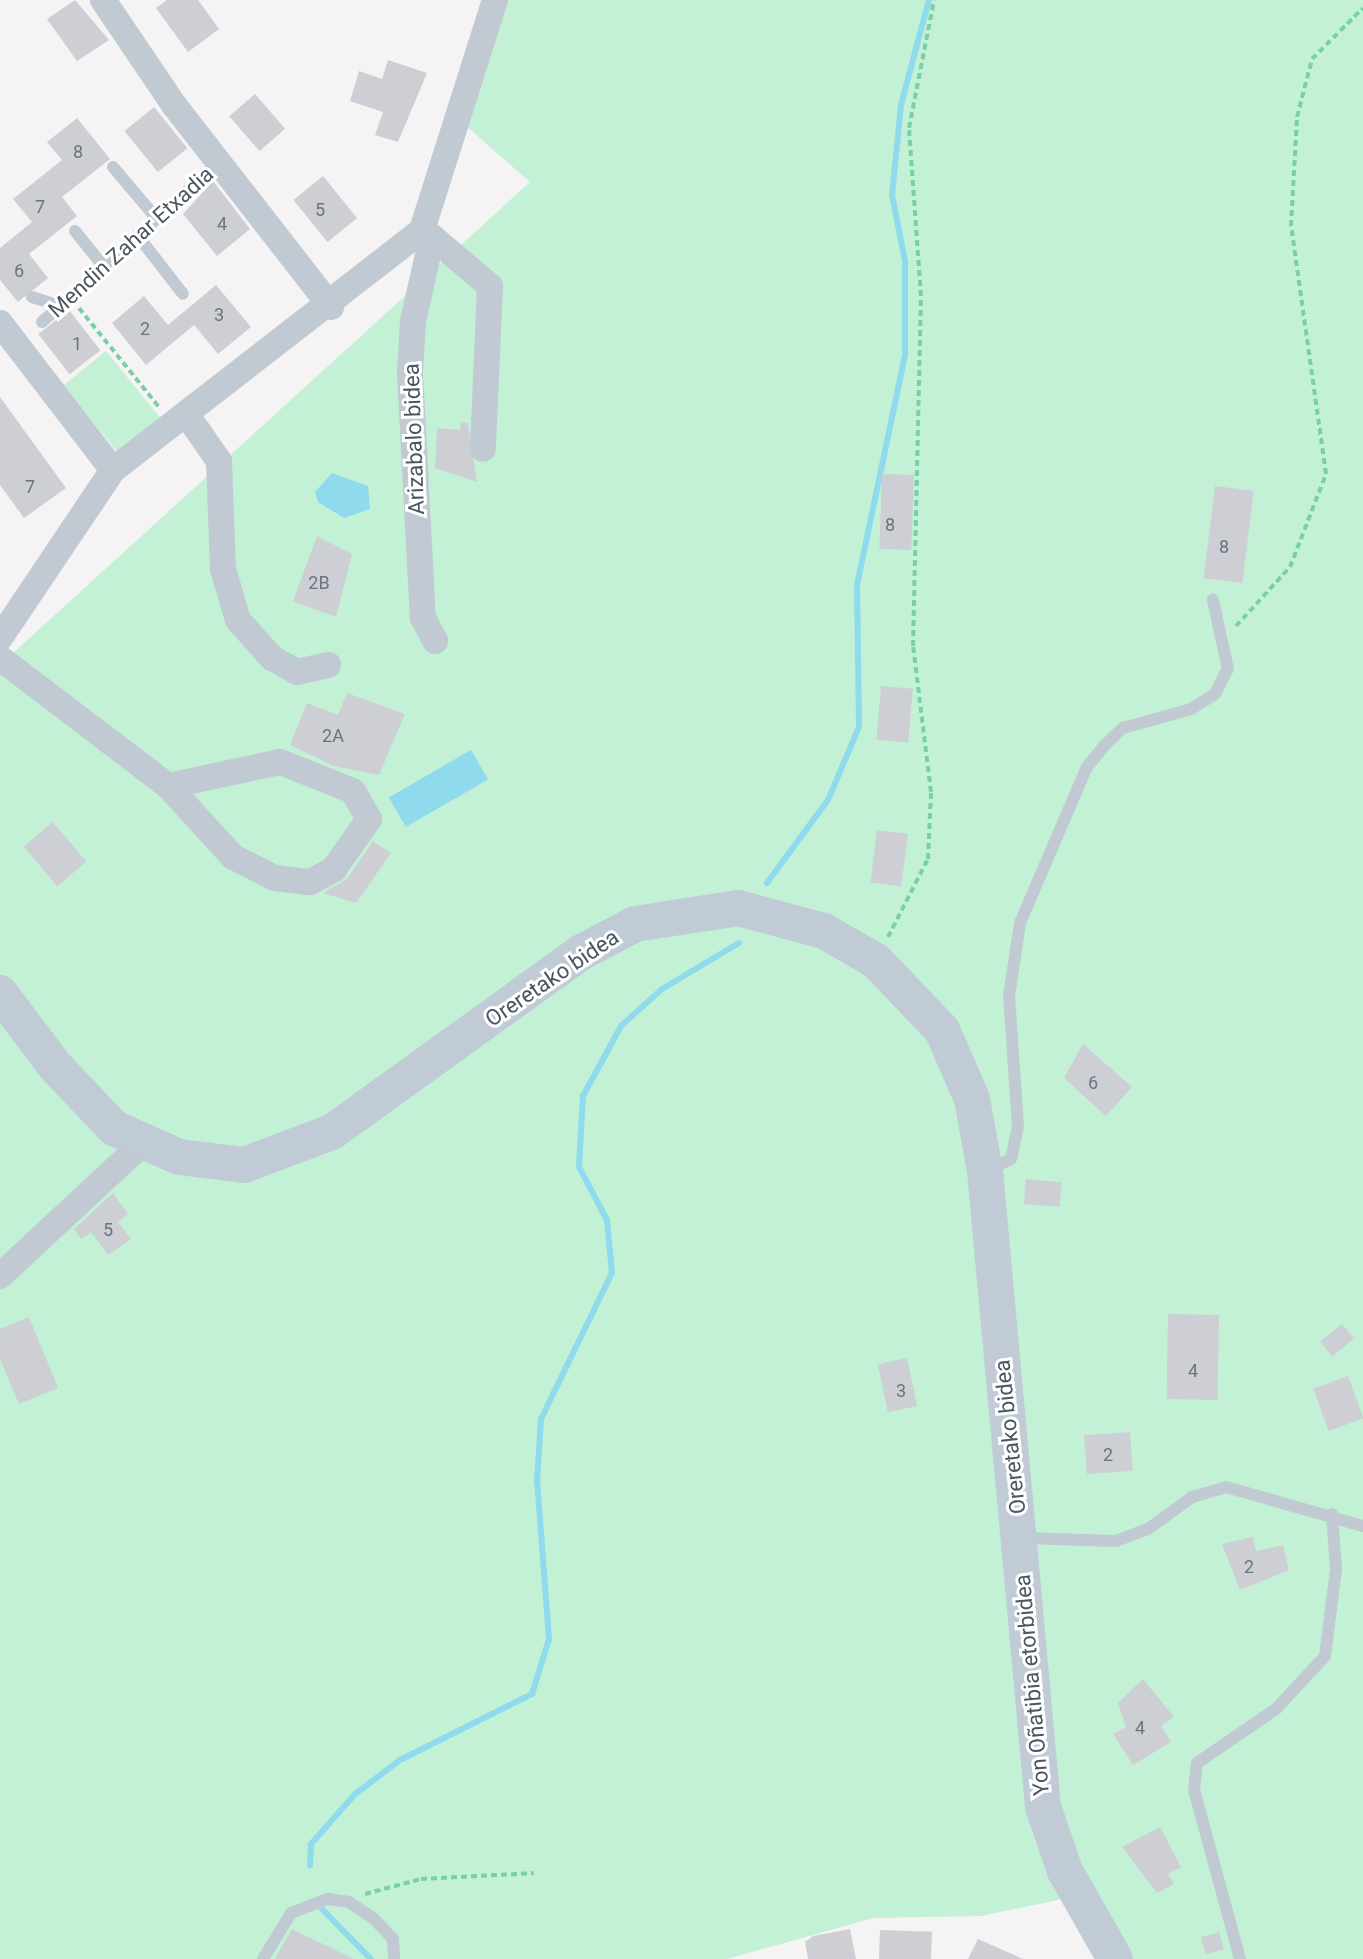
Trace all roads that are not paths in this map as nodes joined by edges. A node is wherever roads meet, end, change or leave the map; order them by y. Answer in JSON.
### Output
{"nodes":[{"id":1,"x":103,"y":0,"type":"edge"},
{"id":2,"x":495,"y":0,"type":"edge"},
{"id":3,"x":220,"y":162,"type":"junction"},
{"id":4,"x":113,"y":167,"type":"dead end"},
{"id":5,"x":157,"y":219,"type":"junction"},
{"id":6,"x":75,"y":231,"type":"dead end"},
{"id":7,"x":427,"y":234,"type":"junction"},
{"id":8,"x":138,"y":236,"type":"junction"},
{"id":9,"x":104,"y":267,"type":"junction"},
{"id":10,"x":183,"y":294,"type":"dead end"},
{"id":11,"x":32,"y":297,"type":"dead end"},
{"id":12,"x":59,"y":306,"type":"junction"},
{"id":13,"x":331,"y":307,"type":"junction"},
{"id":14,"x":42,"y":322,"type":"dead end"},
{"id":15,"x":0,"y":323,"type":"edge"},
{"id":16,"x":182,"y":423,"type":"junction"},
{"id":17,"x":483,"y":449,"type":"dead end"},
{"id":18,"x":113,"y":470,"type":"junction"},
{"id":19,"x":1213,"y":600,"type":"dead end"},
{"id":20,"x":0,"y":638,"type":"edge"},
{"id":21,"x":435,"y":641,"type":"dead end"},
{"id":22,"x":0,"y":658,"type":"edge"},
{"id":23,"x":328,"y":665,"type":"dead end"},
{"id":24,"x":168,"y":786,"type":"junction"},
{"id":25,"x":0,"y":993,"type":"edge"},
{"id":26,"x":142,"y":1144,"type":"junction"},
{"id":27,"x":985,"y":1171,"type":"junction"},
{"id":28,"x":0,"y":1276,"type":"edge"},
{"id":29,"x":1332,"y":1514,"type":"junction"},
{"id":30,"x":1363,"y":1526,"type":"edge"},
{"id":31,"x":1020,"y":1538,"type":"junction"},
{"id":32,"x":394,"y":1958,"type":"edge"},
{"id":33,"x":263,"y":1959,"type":"edge"},
{"id":34,"x":1115,"y":1959,"type":"edge"},
{"id":35,"x":1240,"y":1959,"type":"edge"}],
"edges":[{"from":1,"to":3,"type":"street","name":"Mendin Zahar Etxadia"},
{"from":2,"to":7,"type":"street","name":"Arizabalo bidea"},
{"from":3,"to":5,"type":"lane","name":"Mendin Zahar Etxadia"},
{"from":3,"to":13,"type":"street","name":"Mendin Zahar Etxadia"},
{"from":4,"to":5,"type":"lane"},
{"from":5,"to":8,"type":"lane","name":"Mendin Zahar Etxadia"},
{"from":6,"to":9,"type":"lane"},
{"from":7,"to":13,"type":"street"},
{"from":7,"to":17,"type":"street"},
{"from":7,"to":21,"type":"street","name":"Arizabalo bidea"},
{"from":8,"to":9,"type":"lane","name":"Mendin Zahar Etxadia"},
{"from":8,"to":10,"type":"lane"},
{"from":9,"to":12,"type":"lane","name":"Mendin Zahar Etxadia"},
{"from":11,"to":12,"type":"lane"},
{"from":12,"to":14,"type":"lane","name":"Mendin Zahar Etxadia"},
{"from":13,"to":16,"type":"street"},
{"from":15,"to":18,"type":"street"},
{"from":16,"to":18,"type":"street"},
{"from":16,"to":23,"type":"street"},
{"from":18,"to":20,"type":"street"},
{"from":19,"to":27,"type":"lane"},
{"from":22,"to":24,"type":"street"},
{"from":24,"to":24,"type":"street"},
{"from":25,"to":26,"type":"main road","name":"Oreretako bidea"},
{"from":26,"to":27,"type":"main road","name":"Oreretako bidea"},
{"from":26,"to":28,"type":"street"},
{"from":27,"to":31,"type":"main road","name":"Oreretako bidea"},
{"from":29,"to":30,"type":"lane"},
{"from":29,"to":31,"type":"lane"},
{"from":29,"to":35,"type":"lane"},
{"from":31,"to":34,"type":"main road","name":"Yon Oñatibia etorbidea"},
{"from":32,"to":33,"type":"lane"}]}
